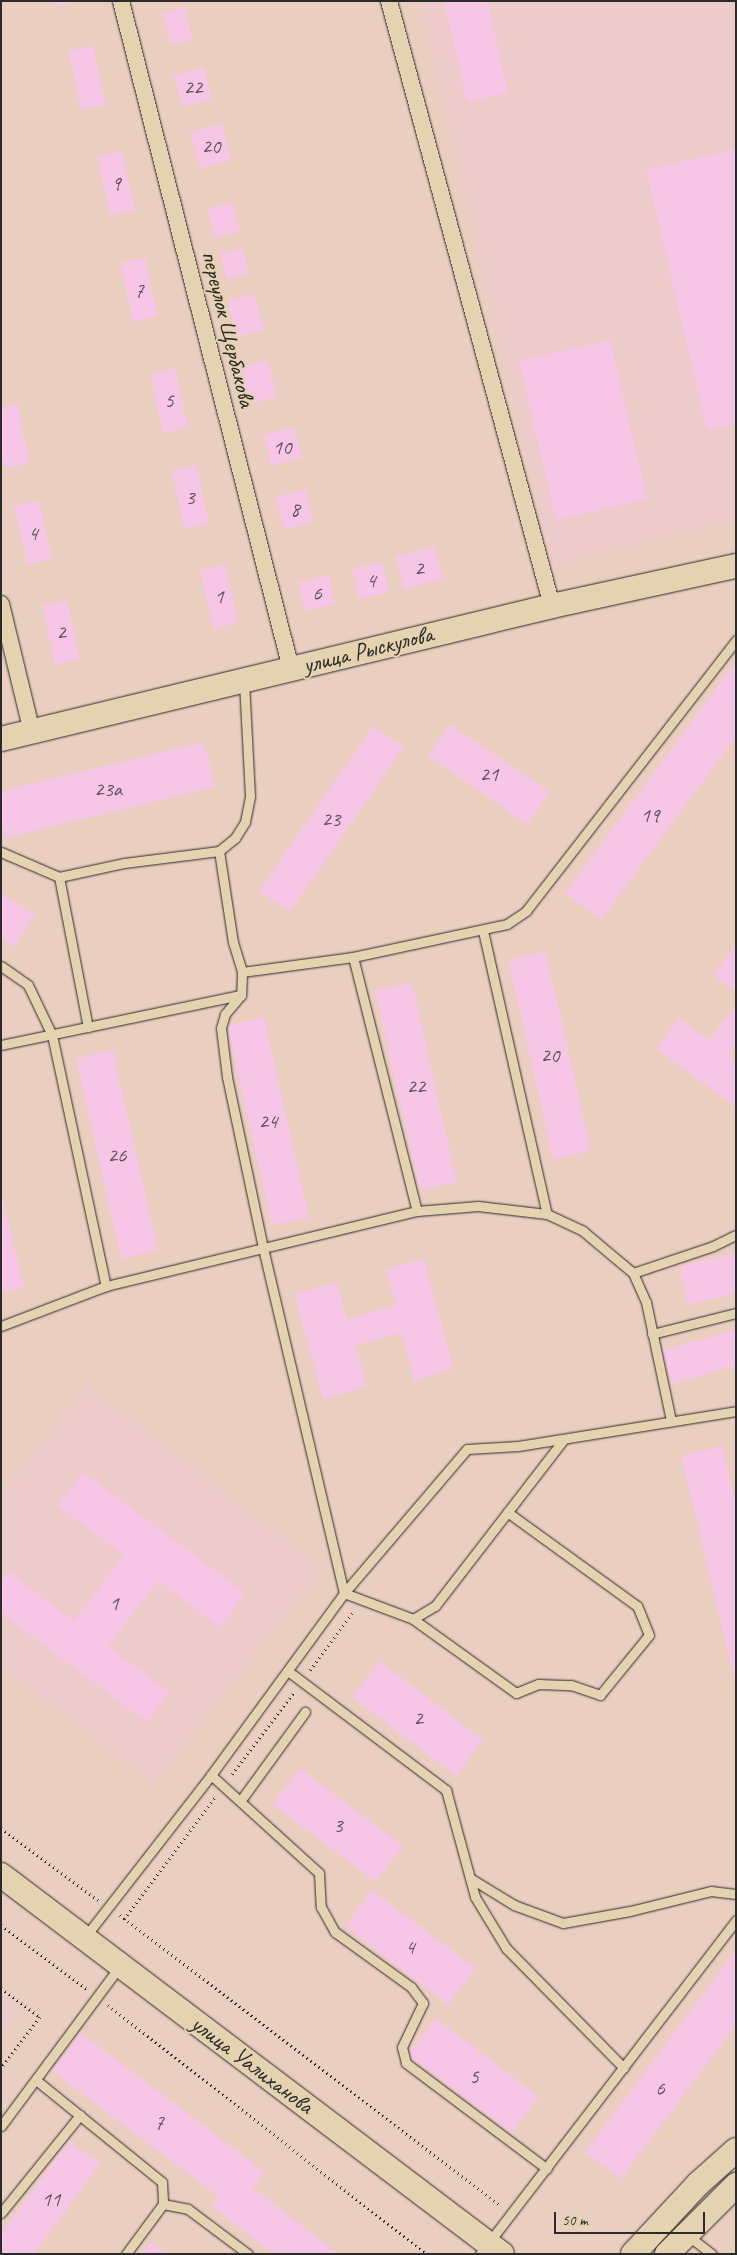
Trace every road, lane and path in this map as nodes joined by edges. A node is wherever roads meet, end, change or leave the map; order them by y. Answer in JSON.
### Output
{"nodes":[{"id":1,"x":122,"y":1,"type":"edge"},
{"id":2,"x":389,"y":1,"type":"edge"},
{"id":3,"x":736,"y":566,"type":"edge"},
{"id":4,"x":1,"y":604,"type":"edge"},
{"id":5,"x":552,"y":606,"type":"junction"},
{"id":6,"x":736,"y":640,"type":"edge"},
{"id":7,"x":290,"y":669,"type":"junction"},
{"id":8,"x":244,"y":680,"type":"junction"},
{"id":9,"x":32,"y":732,"type":"junction"},
{"id":10,"x":1,"y":740,"type":"edge"},
{"id":11,"x":1,"y":852,"type":"edge"},
{"id":12,"x":219,"y":852,"type":"junction"},
{"id":13,"x":58,"y":877,"type":"junction"},
{"id":14,"x":483,"y":931,"type":"junction"},
{"id":15,"x":353,"y":957,"type":"junction"},
{"id":16,"x":1,"y":966,"type":"edge"},
{"id":17,"x":242,"y":972,"type":"junction"},
{"id":18,"x":241,"y":996,"type":"junction"},
{"id":19,"x":88,"y":1027,"type":"junction"},
{"id":20,"x":52,"y":1035,"type":"junction"},
{"id":21,"x":1,"y":1046,"type":"edge"},
{"id":22,"x":417,"y":1211,"type":"junction"},
{"id":23,"x":547,"y":1214,"type":"junction"},
{"id":24,"x":736,"y":1235,"type":"edge"},
{"id":25,"x":263,"y":1248,"type":"junction"},
{"id":26,"x":633,"y":1272,"type":"junction"},
{"id":27,"x":106,"y":1286,"type":"junction"},
{"id":28,"x":736,"y":1313,"type":"edge"},
{"id":29,"x":1,"y":1326,"type":"edge"},
{"id":30,"x":652,"y":1334,"type":"junction"},
{"id":31,"x":735,"y":1414,"type":"edge"},
{"id":32,"x":671,"y":1421,"type":"junction"},
{"id":33,"x":564,"y":1439,"type":"junction"},
{"id":34,"x":507,"y":1512,"type":"junction"},
{"id":35,"x":344,"y":1593,"type":"junction"},
{"id":36,"x":361,"y":1600,"type":"junction"},
{"id":37,"x":414,"y":1619,"type":"junction"},
{"id":38,"x":288,"y":1671,"type":"junction"},
{"id":39,"x":302,"y":1682,"type":"junction"},
{"id":40,"x":305,"y":1712,"type":"dead end"},
{"id":41,"x":210,"y":1775,"type":"junction"},
{"id":42,"x":223,"y":1786,"type":"junction"},
{"id":43,"x":241,"y":1800,"type":"junction"},
{"id":44,"x":1,"y":1828,"type":"edge"},
{"id":45,"x":1,"y":1875,"type":"edge"},
{"id":46,"x":470,"y":1878,"type":"junction"},
{"id":47,"x":736,"y":1894,"type":"edge"},
{"id":48,"x":108,"y":1907,"type":"junction"},
{"id":49,"x":124,"y":1919,"type":"junction"},
{"id":50,"x":736,"y":1920,"type":"edge"},
{"id":51,"x":1,"y":1925,"type":"edge"},
{"id":52,"x":84,"y":1938,"type":"junction"},
{"id":53,"x":121,"y":1966,"type":"junction"},
{"id":54,"x":1,"y":1988,"type":"edge"},
{"id":55,"x":98,"y":1997,"type":"junction"},
{"id":56,"x":1,"y":2068,"type":"edge"},
{"id":57,"x":624,"y":2068,"type":"junction"},
{"id":58,"x":36,"y":2080,"type":"junction"},
{"id":59,"x":80,"y":2115,"type":"junction"},
{"id":60,"x":1,"y":2126,"type":"edge"},
{"id":61,"x":736,"y":2150,"type":"edge"},
{"id":62,"x":547,"y":2169,"type":"junction"},
{"id":63,"x":736,"y":2185,"type":"edge"},
{"id":64,"x":163,"y":2204,"type":"junction"},
{"id":65,"x":1,"y":2213,"type":"edge"},
{"id":66,"x":510,"y":2214,"type":"junction"},
{"id":67,"x":686,"y":2234,"type":"junction"},
{"id":68,"x":490,"y":2250,"type":"edge"},
{"id":69,"x":126,"y":2254,"type":"edge"},
{"id":70,"x":248,"y":2254,"type":"edge"},
{"id":71,"x":428,"y":2254,"type":"edge"},
{"id":72,"x":633,"y":2254,"type":"edge"},
{"id":73,"x":668,"y":2254,"type":"edge"},
{"id":74,"x":712,"y":2254,"type":"edge"}],
"edges":[{"from":1,"to":7,"type":"street","name":"переулок Щербакова"},
{"from":2,"to":5,"type":"street"},
{"from":3,"to":5,"type":"street","name":"улица Рыскулова"},
{"from":4,"to":9,"type":"street"},
{"from":5,"to":7,"type":"street","name":"улица Рыскулова"},
{"from":6,"to":14,"type":"lane"},
{"from":7,"to":8,"type":"street","name":"улица Рыскулова"},
{"from":8,"to":9,"type":"street","name":"улица Рыскулова"},
{"from":8,"to":12,"type":"lane"},
{"from":9,"to":10,"type":"street","name":"улица Рыскулова"},
{"from":11,"to":13,"type":"lane"},
{"from":12,"to":13,"type":"lane"},
{"from":12,"to":17,"type":"lane"},
{"from":13,"to":19,"type":"lane"},
{"from":14,"to":15,"type":"lane"},
{"from":14,"to":23,"type":"lane"},
{"from":15,"to":17,"type":"lane"},
{"from":15,"to":22,"type":"lane"},
{"from":16,"to":20,"type":"lane"},
{"from":17,"to":18,"type":"lane"},
{"from":18,"to":19,"type":"lane"},
{"from":18,"to":25,"type":"lane"},
{"from":19,"to":20,"type":"lane"},
{"from":20,"to":21,"type":"lane"},
{"from":20,"to":27,"type":"lane"},
{"from":22,"to":23,"type":"lane"},
{"from":22,"to":25,"type":"lane"},
{"from":23,"to":26,"type":"lane"},
{"from":24,"to":26,"type":"lane"},
{"from":25,"to":27,"type":"lane"},
{"from":25,"to":35,"type":"lane"},
{"from":26,"to":30,"type":"lane"},
{"from":27,"to":29,"type":"lane"},
{"from":28,"to":30,"type":"lane"},
{"from":30,"to":32,"type":"lane"},
{"from":31,"to":32,"type":"lane"},
{"from":32,"to":33,"type":"lane"},
{"from":33,"to":34,"type":"lane"},
{"from":33,"to":35,"type":"lane"},
{"from":34,"to":37,"type":"lane"},
{"from":34,"to":37,"type":"lane"},
{"from":35,"to":36,"type":"lane"},
{"from":35,"to":38,"type":"lane"},
{"from":36,"to":37,"type":"lane"},
{"from":36,"to":39,"type":"path"},
{"from":38,"to":39,"type":"lane"},
{"from":38,"to":41,"type":"lane"},
{"from":39,"to":42,"type":"path"},
{"from":39,"to":46,"type":"lane"},
{"from":40,"to":43,"type":"lane"},
{"from":41,"to":42,"type":"lane"},
{"from":41,"to":48,"type":"lane"},
{"from":42,"to":43,"type":"lane"},
{"from":42,"to":49,"type":"path"},
{"from":43,"to":62,"type":"lane"},
{"from":44,"to":48,"type":"path"},
{"from":45,"to":52,"type":"street","name":"улица Уалиханова"},
{"from":46,"to":47,"type":"lane"},
{"from":46,"to":57,"type":"lane"},
{"from":48,"to":49,"type":"path"},
{"from":48,"to":52,"type":"lane"},
{"from":49,"to":66,"type":"path"},
{"from":50,"to":57,"type":"lane"},
{"from":51,"to":55,"type":"path"},
{"from":52,"to":53,"type":"street","name":"улица Уалиханова"},
{"from":53,"to":55,"type":"lane"},
{"from":53,"to":68,"type":"street","name":"улица Уалиханова"},
{"from":54,"to":56,"type":"path"},
{"from":55,"to":58,"type":"lane"},
{"from":55,"to":71,"type":"path"},
{"from":57,"to":62,"type":"lane"},
{"from":58,"to":59,"type":"lane"},
{"from":58,"to":60,"type":"lane"},
{"from":59,"to":64,"type":"lane"},
{"from":59,"to":65,"type":"lane"},
{"from":61,"to":72,"type":"street"},
{"from":62,"to":66,"type":"lane"},
{"from":63,"to":67,"type":"street"},
{"from":64,"to":69,"type":"lane"},
{"from":64,"to":70,"type":"lane"},
{"from":66,"to":68,"type":"lane"},
{"from":67,"to":73,"type":"street"},
{"from":67,"to":74,"type":"lane"}]}
